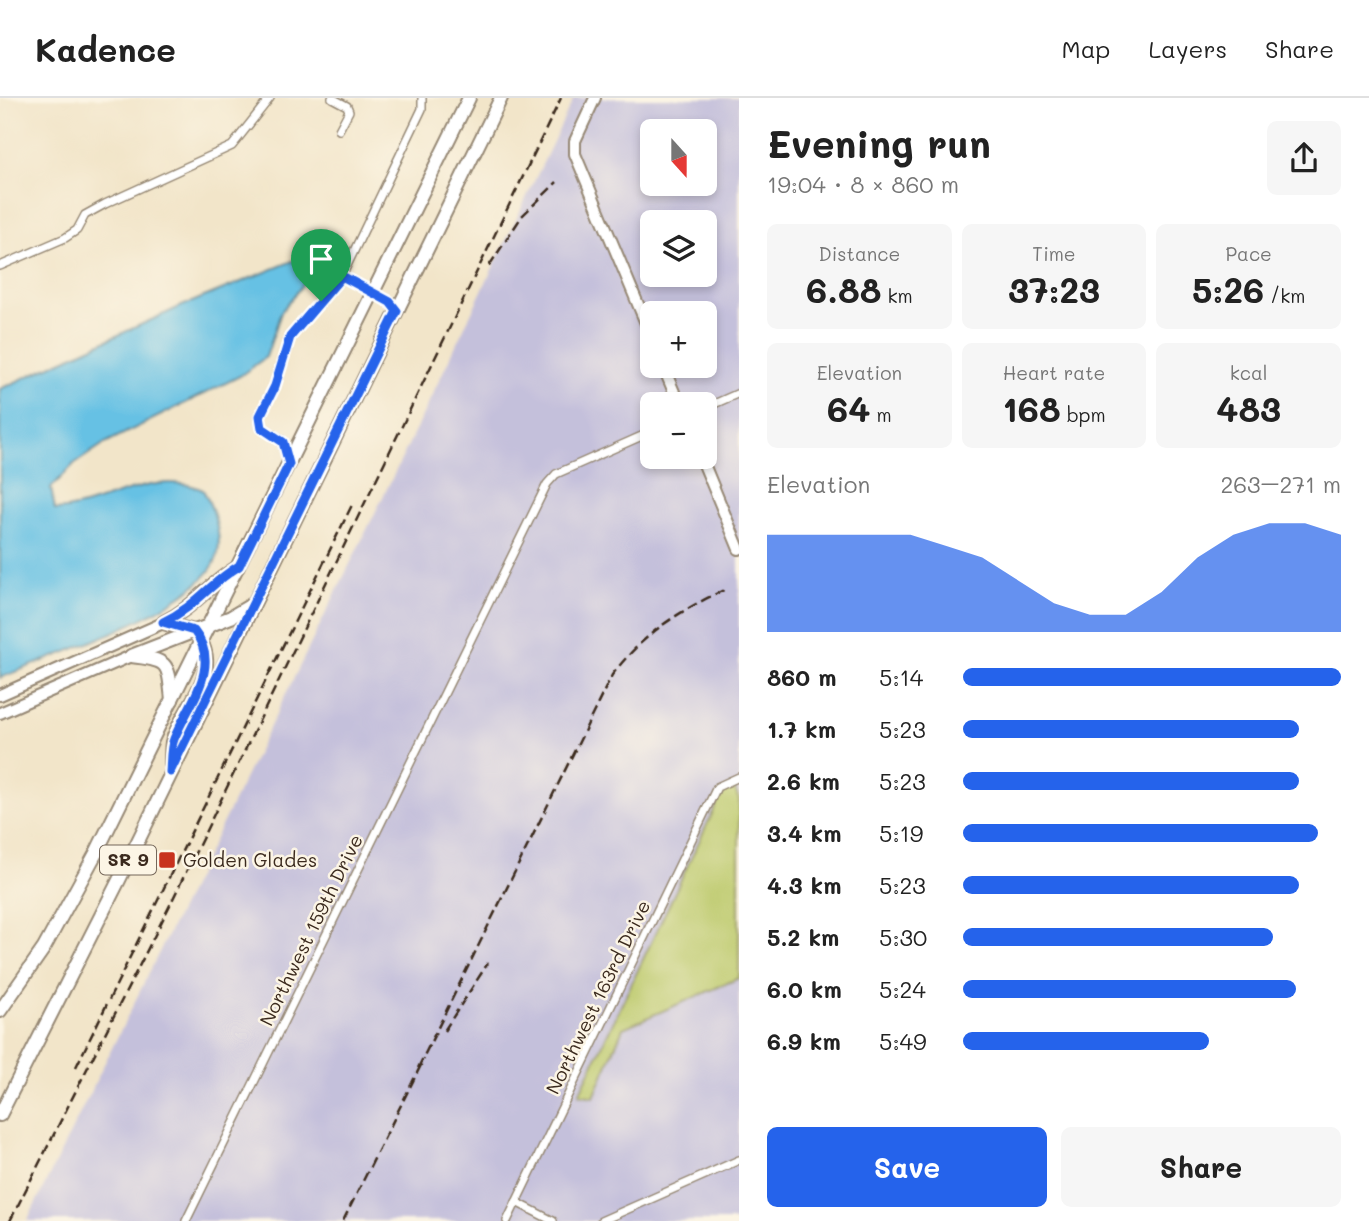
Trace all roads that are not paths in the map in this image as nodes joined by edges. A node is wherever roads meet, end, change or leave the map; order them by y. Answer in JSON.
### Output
{"nodes":[{"id":1,"x":270,"y":98,"type":"edge"},
{"id":2,"x":332,"y":98,"type":"edge"},
{"id":3,"x":422,"y":98,"type":"edge"},
{"id":4,"x":469,"y":98,"type":"edge"},
{"id":5,"x":501,"y":98,"type":"edge"},
{"id":6,"x":595,"y":98,"type":"edge"},
{"id":7,"x":340,"y":130,"type":"dead end"},
{"id":8,"x":0,"y":266,"type":"edge"},
{"id":9,"x":342,"y":276,"type":"junction"},
{"id":10,"x":372,"y":295,"type":"junction"},
{"id":11,"x":640,"y":309,"type":"edge"},
{"id":12,"x":397,"y":311,"type":"junction"},
{"id":13,"x":739,"y":393,"type":"edge"},
{"id":14,"x":717,"y":403,"type":"edge"},
{"id":15,"x":640,"y":437,"type":"edge"},
{"id":16,"x":289,"y":464,"type":"junction"},
{"id":17,"x":706,"y":469,"type":"edge"},
{"id":18,"x":739,"y":549,"type":"edge"},
{"id":19,"x":239,"y":566,"type":"junction"},
{"id":20,"x":253,"y":603,"type":"junction"},
{"id":21,"x":163,"y":622,"type":"junction"},
{"id":22,"x":210,"y":626,"type":"junction"},
{"id":23,"x":198,"y":636,"type":"junction"},
{"id":24,"x":131,"y":656,"type":"junction"},
{"id":25,"x":0,"y":695,"type":"edge"},
{"id":26,"x":172,"y":700,"type":"junction"},
{"id":27,"x":0,"y":713,"type":"edge"},
{"id":28,"x":170,"y":772,"type":"junction"},
{"id":29,"x":739,"y":777,"type":"edge"},
{"id":30,"x":0,"y":1012,"type":"edge"},
{"id":31,"x":0,"y":1115,"type":"edge"},
{"id":32,"x":739,"y":1160,"type":"edge"},
{"id":33,"x":516,"y":1202,"type":"junction"},
{"id":34,"x":186,"y":1221,"type":"edge"},
{"id":35,"x":507,"y":1221,"type":"edge"},
{"id":36,"x":553,"y":1221,"type":"edge"},
{"id":37,"x":601,"y":1221,"type":"edge"}],
"edges":[{"from":1,"to":8,"type":"street"},
{"from":2,"to":7,"type":"street"},
{"from":3,"to":9,"type":"street"},
{"from":4,"to":10,"type":"main road"},
{"from":5,"to":12,"type":"main road","number":"SR 9"},
{"from":6,"to":11,"type":"street"},
{"from":9,"to":10,"type":"street"},
{"from":9,"to":16,"type":"street"},
{"from":10,"to":12,"type":"street"},
{"from":10,"to":16,"type":"main road"},
{"from":12,"to":20,"type":"main road","number":"SR 9"},
{"from":13,"to":14,"type":"street"},
{"from":15,"to":34,"type":"street","name":"Northwest 159th Drive"},
{"from":16,"to":19,"type":"main road"},
{"from":17,"to":18,"type":"street"},
{"from":19,"to":21,"type":"main road"},
{"from":19,"to":22,"type":"main road"},
{"from":20,"to":22,"type":"main road"},
{"from":20,"to":28,"type":"main road","number":"SR 9"},
{"from":21,"to":23,"type":"main road"},
{"from":21,"to":25,"type":"street"},
{"from":22,"to":23,"type":"main road"},
{"from":23,"to":24,"type":"main road"},
{"from":23,"to":26,"type":"main road","number":"SR 9"},
{"from":23,"to":28,"type":"main road"},
{"from":24,"to":26,"type":"main road"},
{"from":24,"to":27,"type":"street"},
{"from":26,"to":30,"type":"main road","number":"SR 9"},
{"from":28,"to":31,"type":"main road","number":"SR 9"},
{"from":29,"to":33,"type":"street","name":"Northwest 163rd Drive"},
{"from":32,"to":37,"type":"street"},
{"from":33,"to":35,"type":"street","name":"Northwest 163rd Drive"},
{"from":33,"to":36,"type":"street"}]}
